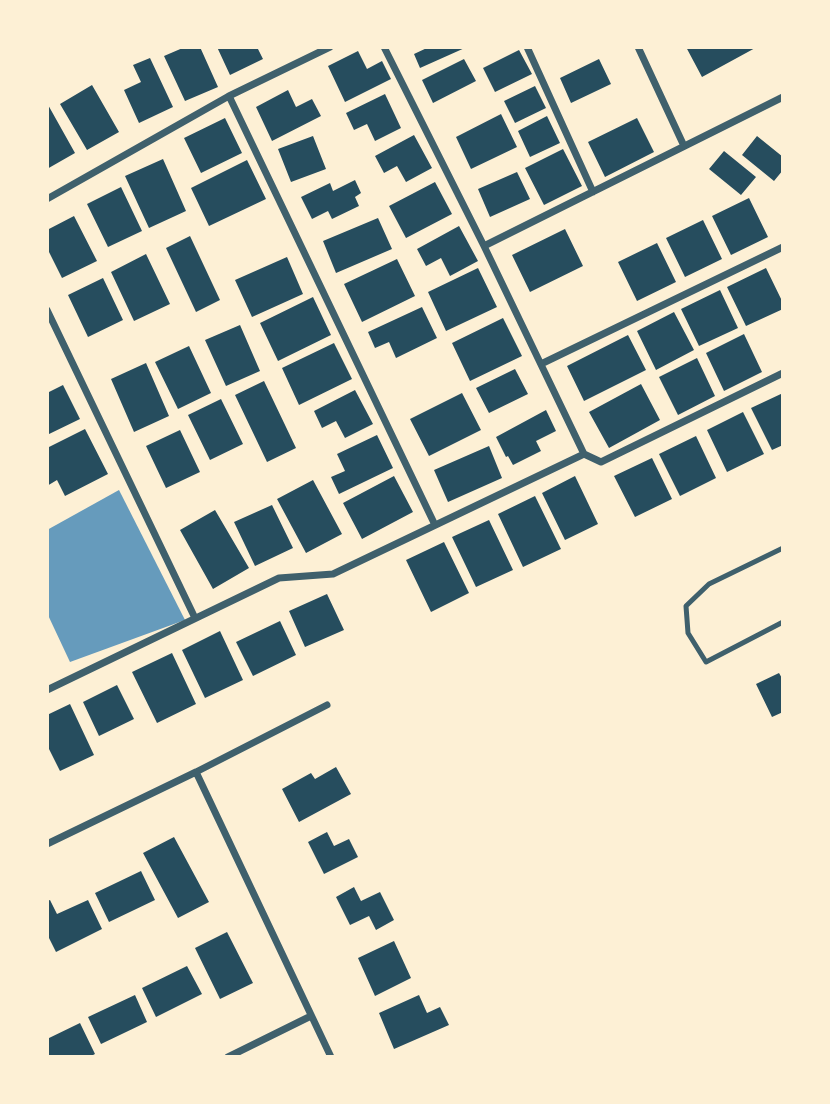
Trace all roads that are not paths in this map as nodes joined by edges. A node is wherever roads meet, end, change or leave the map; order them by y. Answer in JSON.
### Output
{"nodes":[{"id":1,"x":330,"y":47,"type":"edge"},
{"id":2,"x":384,"y":47,"type":"edge"},
{"id":3,"x":527,"y":47,"type":"edge"},
{"id":4,"x":638,"y":47,"type":"edge"},
{"id":5,"x":229,"y":96,"type":"junction"},
{"id":6,"x":783,"y":97,"type":"edge"},
{"id":7,"x":684,"y":146,"type":"junction"},
{"id":8,"x":593,"y":192,"type":"junction"},
{"id":9,"x":47,"y":199,"type":"edge"},
{"id":10,"x":484,"y":246,"type":"junction"},
{"id":11,"x":783,"y":247,"type":"edge"},
{"id":12,"x":47,"y":310,"type":"edge"},
{"id":13,"x":541,"y":364,"type":"junction"},
{"id":14,"x":783,"y":373,"type":"edge"},
{"id":15,"x":584,"y":454,"type":"junction"},
{"id":16,"x":435,"y":525,"type":"junction"},
{"id":17,"x":783,"y":548,"type":"edge"},
{"id":18,"x":195,"y":618,"type":"junction"},
{"id":19,"x":783,"y":622,"type":"edge"},
{"id":20,"x":47,"y":690,"type":"edge"},
{"id":21,"x":327,"y":705,"type":"dead end"},
{"id":22,"x":196,"y":772,"type":"junction"},
{"id":23,"x":47,"y":844,"type":"edge"},
{"id":24,"x":311,"y":1016,"type":"junction"},
{"id":25,"x":228,"y":1057,"type":"edge"},
{"id":26,"x":331,"y":1057,"type":"edge"}],
"edges":[{"from":1,"to":5,"type":"street"},
{"from":2,"to":10,"type":"street"},
{"from":3,"to":8,"type":"street"},
{"from":4,"to":7,"type":"street"},
{"from":5,"to":9,"type":"street"},
{"from":5,"to":16,"type":"street"},
{"from":6,"to":7,"type":"street"},
{"from":7,"to":8,"type":"street"},
{"from":8,"to":10,"type":"street"},
{"from":10,"to":13,"type":"street"},
{"from":11,"to":13,"type":"street"},
{"from":12,"to":18,"type":"street"},
{"from":13,"to":15,"type":"street"},
{"from":14,"to":15,"type":"street"},
{"from":15,"to":16,"type":"street"},
{"from":16,"to":18,"type":"street"},
{"from":17,"to":19,"type":"lane"},
{"from":18,"to":20,"type":"street"},
{"from":21,"to":22,"type":"street"},
{"from":22,"to":23,"type":"street"},
{"from":22,"to":24,"type":"street"},
{"from":24,"to":25,"type":"street"},
{"from":24,"to":26,"type":"street"}]}
